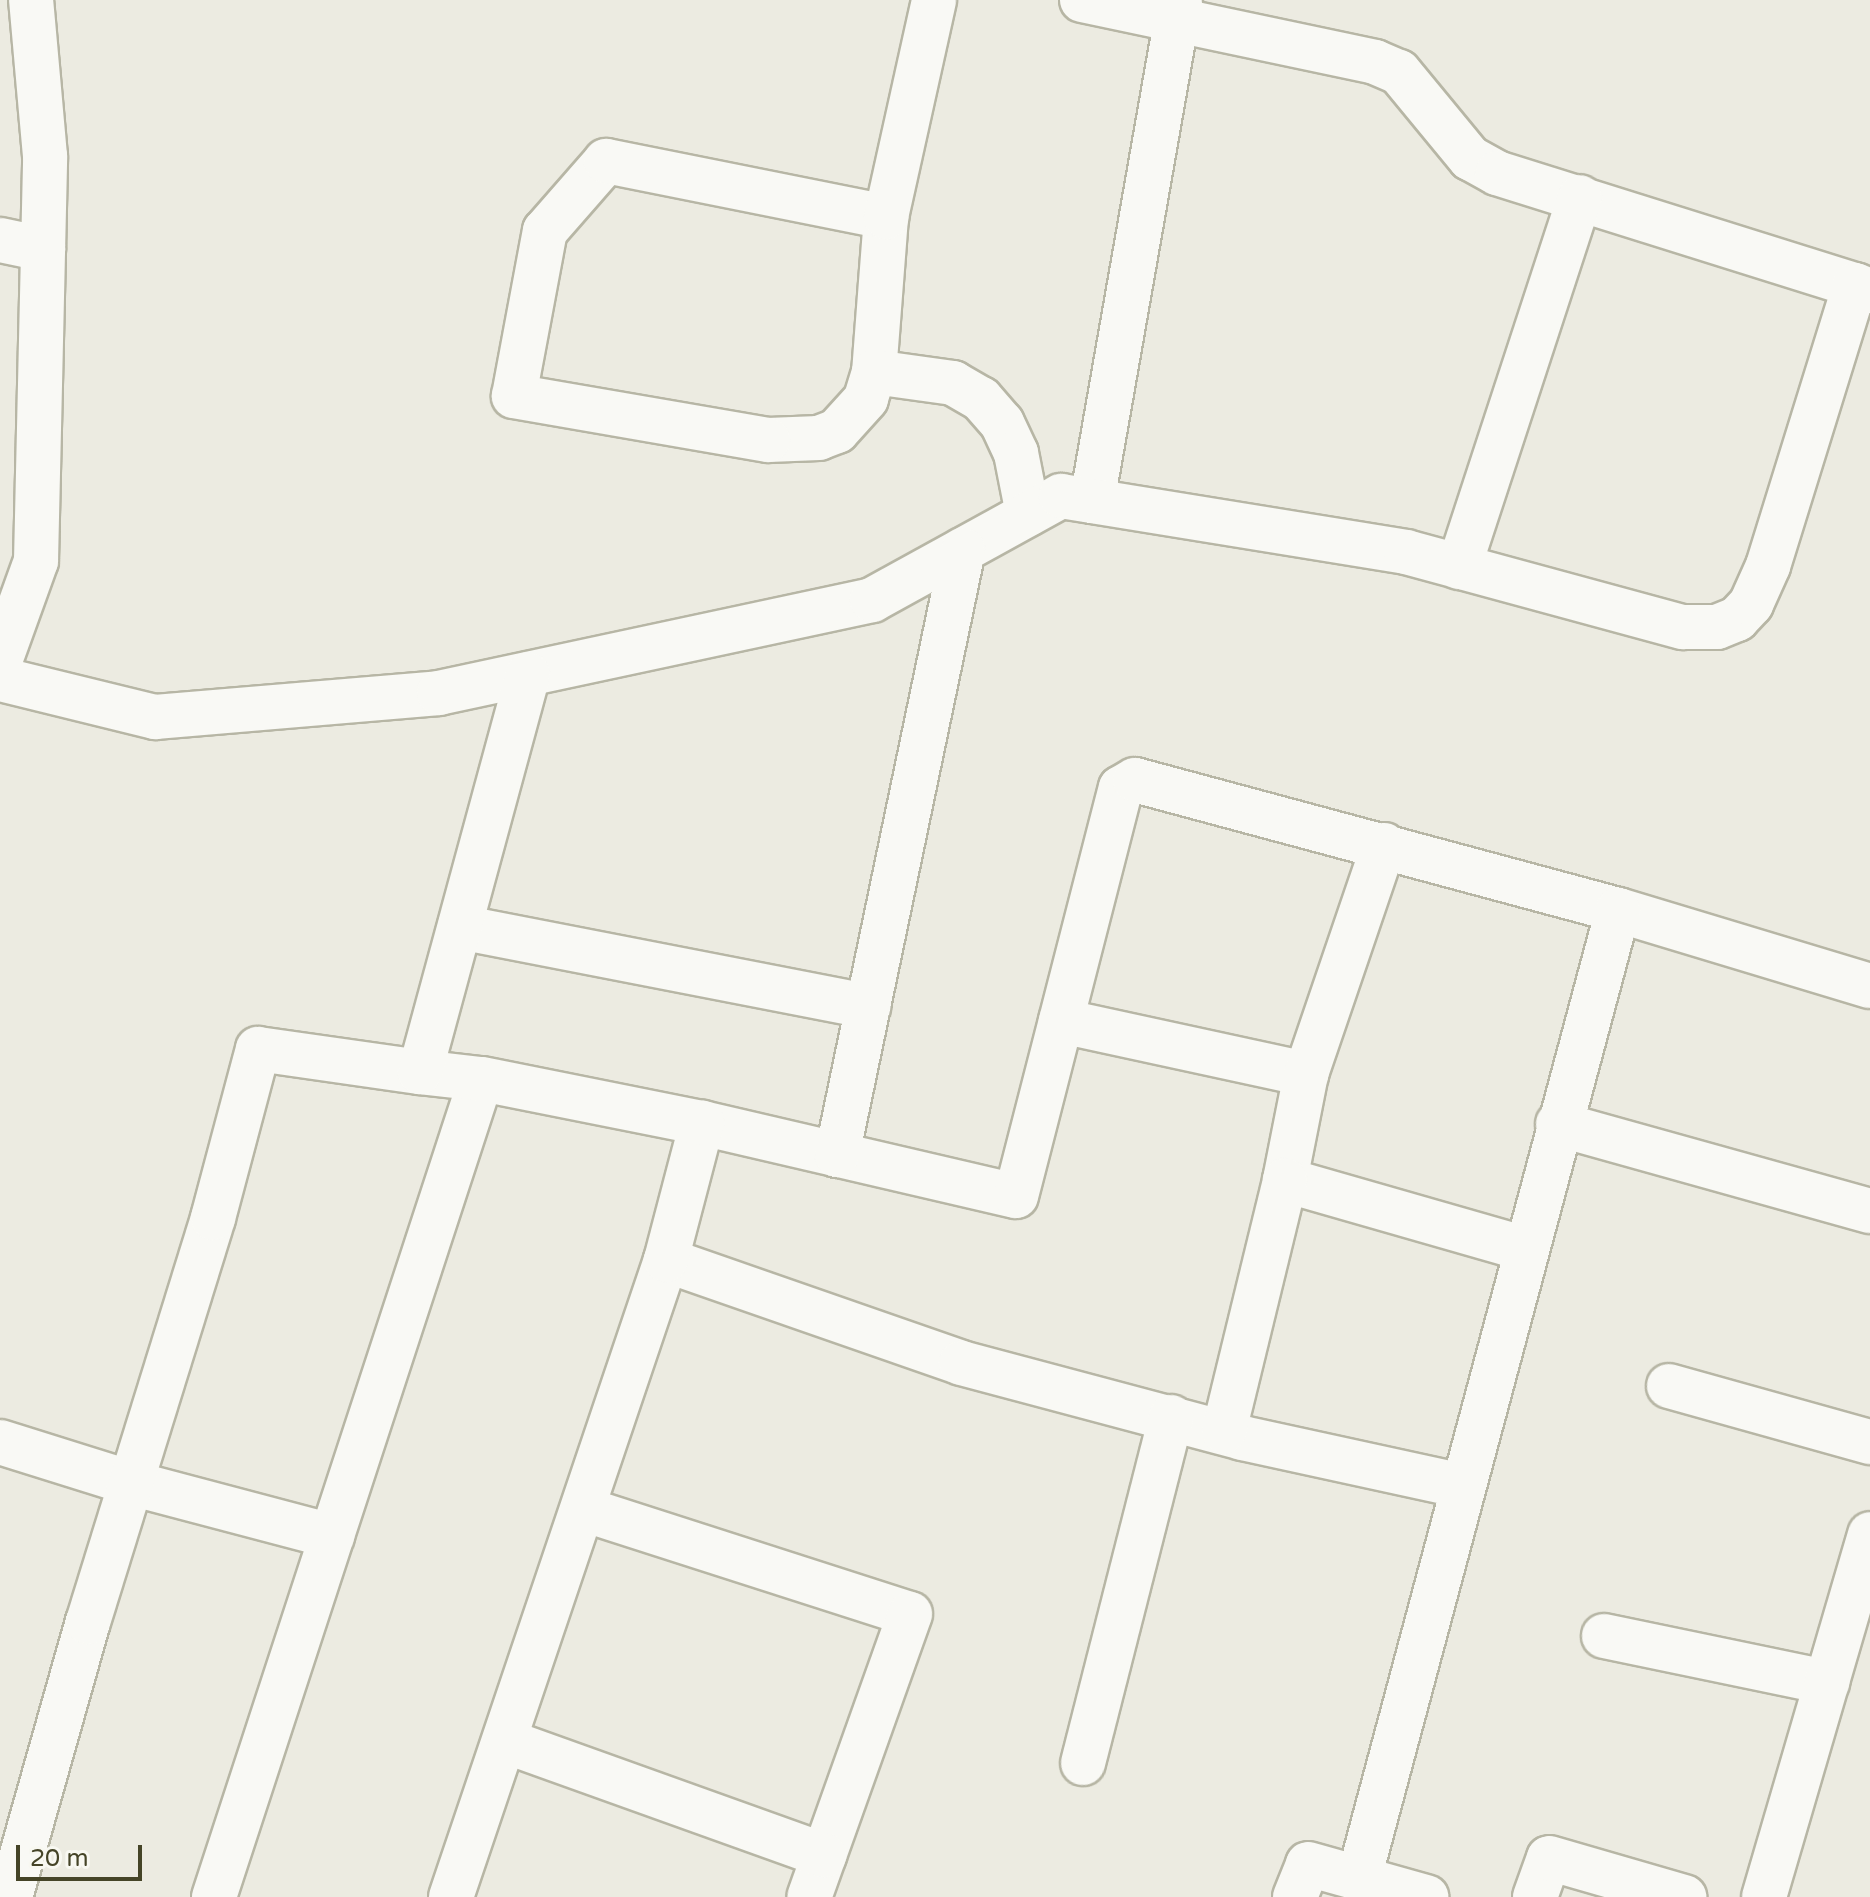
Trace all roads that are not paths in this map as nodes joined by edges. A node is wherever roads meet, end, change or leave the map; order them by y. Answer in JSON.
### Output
{"nodes":[{"id":1,"x":934,"y":0,"type":"edge"},
{"id":2,"x":1082,"y":0,"type":"edge"},
{"id":3,"x":1179,"y":10,"type":"edge"},
{"id":4,"x":22,"y":21,"type":"edge"},
{"id":5,"x":1580,"y":197,"type":"junction"},
{"id":6,"x":886,"y":217,"type":"junction"},
{"id":7,"x":0,"y":240,"type":"edge"},
{"id":8,"x":43,"y":249,"type":"junction"},
{"id":9,"x":1862,"y":288,"type":"edge"},
{"id":10,"x":874,"y":372,"type":"junction"},
{"id":11,"x":1092,"y":501,"type":"junction"},
{"id":12,"x":1028,"y":514,"type":"junction"},
{"id":13,"x":963,"y":550,"type":"junction"},
{"id":14,"x":1459,"y":567,"type":"junction"},
{"id":15,"x":0,"y":661,"type":"edge"},
{"id":16,"x":528,"y":674,"type":"junction"},
{"id":17,"x":0,"y":679,"type":"edge"},
{"id":18,"x":1384,"y":845,"type":"junction"},
{"id":19,"x":1618,"y":910,"type":"junction"},
{"id":20,"x":460,"y":927,"type":"junction"},
{"id":21,"x":1870,"y":986,"type":"edge"},
{"id":22,"x":868,"y":1006,"type":"junction"},
{"id":23,"x":1061,"y":1021,"type":"junction"},
{"id":24,"x":420,"y":1072,"type":"junction"},
{"id":25,"x":1306,"y":1074,"type":"junction"},
{"id":26,"x":481,"y":1079,"type":"junction"},
{"id":27,"x":702,"y":1123,"type":"junction"},
{"id":28,"x":1558,"y":1124,"type":"junction"},
{"id":29,"x":837,"y":1155,"type":"junction"},
{"id":30,"x":1285,"y":1180,"type":"junction"},
{"id":31,"x":1870,"y":1211,"type":"edge"},
{"id":32,"x":1525,"y":1249,"type":"junction"},
{"id":33,"x":666,"y":1260,"type":"junction"},
{"id":34,"x":1669,"y":1386,"type":"dead end"},
{"id":35,"x":1171,"y":1417,"type":"junction"},
{"id":36,"x":1224,"y":1431,"type":"junction"},
{"id":37,"x":0,"y":1442,"type":"edge"},
{"id":38,"x":1870,"y":1442,"type":"edge"},
{"id":39,"x":131,"y":1483,"type":"junction"},
{"id":40,"x":1462,"y":1486,"type":"junction"},
{"id":41,"x":583,"y":1509,"type":"junction"},
{"id":42,"x":1870,"y":1534,"type":"edge"},
{"id":43,"x":332,"y":1536,"type":"junction"},
{"id":44,"x":1604,"y":1636,"type":"dead end"},
{"id":45,"x":1827,"y":1682,"type":"junction"},
{"id":46,"x":505,"y":1741,"type":"junction"},
{"id":47,"x":1083,"y":1763,"type":"dead end"},
{"id":48,"x":824,"y":1855,"type":"junction"},
{"id":49,"x":1359,"y":1878,"type":"junction"},
{"id":50,"x":10,"y":1897,"type":"edge"},
{"id":51,"x":214,"y":1897,"type":"edge"},
{"id":52,"x":451,"y":1897,"type":"edge"},
{"id":53,"x":809,"y":1897,"type":"edge"},
{"id":54,"x":1295,"y":1897,"type":"edge"},
{"id":55,"x":1426,"y":1897,"type":"edge"},
{"id":56,"x":1535,"y":1897,"type":"edge"},
{"id":57,"x":1684,"y":1897,"type":"edge"},
{"id":58,"x":1764,"y":1897,"type":"edge"}],
"edges":[{"from":1,"to":6,"type":"street"},
{"from":2,"to":3,"type":"street"},
{"from":3,"to":5,"type":"street"},
{"from":3,"to":11,"type":"street"},
{"from":4,"to":8,"type":"street"},
{"from":5,"to":9,"type":"street"},
{"from":5,"to":14,"type":"street"},
{"from":6,"to":10,"type":"street"},
{"from":6,"to":10,"type":"street"},
{"from":7,"to":8,"type":"street"},
{"from":8,"to":15,"type":"street"},
{"from":9,"to":14,"type":"street"},
{"from":10,"to":12,"type":"street"},
{"from":11,"to":12,"type":"street"},
{"from":11,"to":14,"type":"street"},
{"from":12,"to":13,"type":"street"},
{"from":13,"to":16,"type":"street"},
{"from":13,"to":22,"type":"street"},
{"from":16,"to":17,"type":"street"},
{"from":16,"to":20,"type":"street"},
{"from":18,"to":19,"type":"street"},
{"from":18,"to":23,"type":"street"},
{"from":18,"to":25,"type":"street"},
{"from":19,"to":21,"type":"street"},
{"from":19,"to":28,"type":"street"},
{"from":20,"to":22,"type":"street"},
{"from":20,"to":24,"type":"street"},
{"from":22,"to":29,"type":"street"},
{"from":23,"to":25,"type":"street"},
{"from":23,"to":29,"type":"street"},
{"from":24,"to":26,"type":"street"},
{"from":24,"to":39,"type":"street"},
{"from":25,"to":30,"type":"street"},
{"from":26,"to":27,"type":"street"},
{"from":26,"to":43,"type":"street"},
{"from":27,"to":29,"type":"street"},
{"from":27,"to":33,"type":"street"},
{"from":28,"to":31,"type":"street"},
{"from":28,"to":32,"type":"street"},
{"from":30,"to":32,"type":"street"},
{"from":30,"to":36,"type":"street"},
{"from":32,"to":40,"type":"street"},
{"from":33,"to":35,"type":"street"},
{"from":33,"to":41,"type":"street"},
{"from":34,"to":38,"type":"street"},
{"from":35,"to":36,"type":"street"},
{"from":35,"to":47,"type":"street"},
{"from":36,"to":40,"type":"street"},
{"from":37,"to":39,"type":"street"},
{"from":39,"to":43,"type":"street"},
{"from":39,"to":50,"type":"street"},
{"from":40,"to":49,"type":"street"},
{"from":41,"to":46,"type":"street"},
{"from":41,"to":48,"type":"street"},
{"from":42,"to":45,"type":"street"},
{"from":43,"to":51,"type":"street"},
{"from":44,"to":45,"type":"street"},
{"from":45,"to":58,"type":"street"},
{"from":46,"to":48,"type":"street"},
{"from":46,"to":52,"type":"street"},
{"from":48,"to":53,"type":"street"},
{"from":49,"to":54,"type":"street"},
{"from":49,"to":55,"type":"street"},
{"from":56,"to":57,"type":"street"}]}
